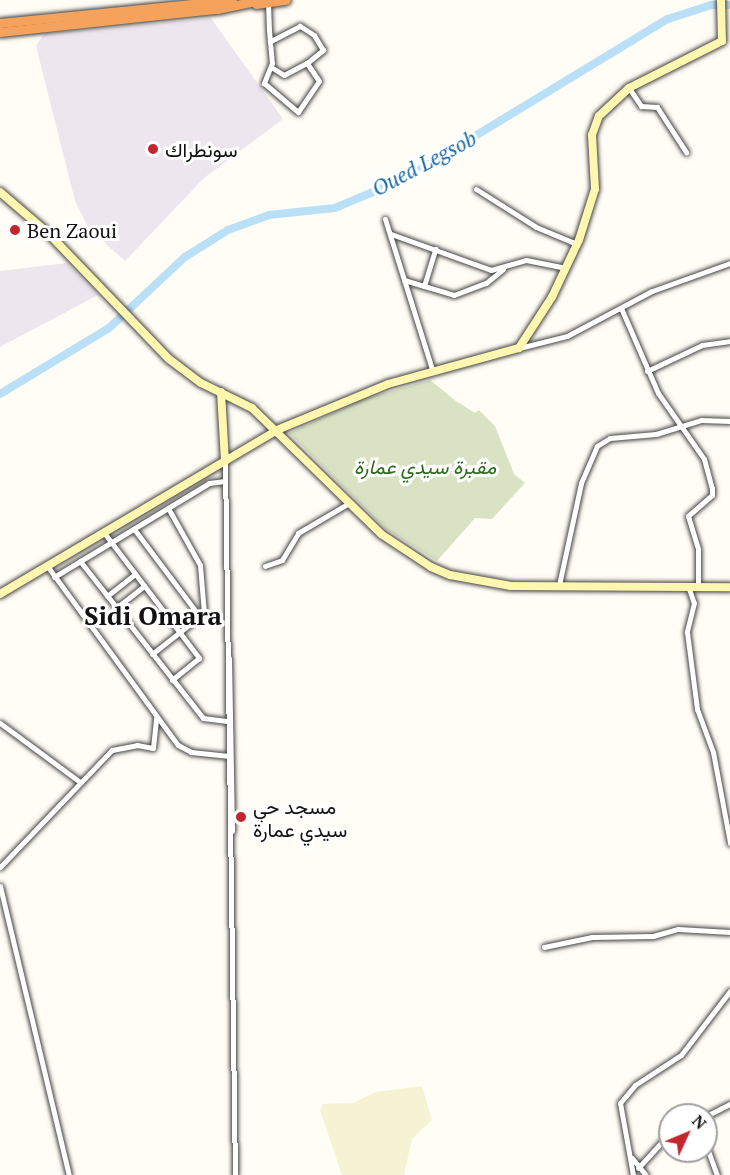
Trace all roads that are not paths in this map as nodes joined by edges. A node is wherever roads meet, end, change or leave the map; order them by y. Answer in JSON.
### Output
{"nodes":[{"id":1,"x":232,"y":0,"type":"edge"},
{"id":2,"x":286,"y":0,"type":"edge"},
{"id":3,"x":721,"y":0,"type":"edge"},
{"id":4,"x":264,"y":1,"type":"edge"},
{"id":5,"x":0,"y":23,"type":"edge"},
{"id":6,"x":0,"y":32,"type":"edge"},
{"id":7,"x":728,"y":35,"type":"edge"},
{"id":8,"x":270,"y":41,"type":"junction"},
{"id":9,"x":307,"y":63,"type":"junction"},
{"id":10,"x":271,"y":67,"type":"junction"},
{"id":11,"x":629,"y":87,"type":"junction"},
{"id":12,"x":686,"y":152,"type":"dead end"},
{"id":13,"x":476,"y":189,"type":"dead end"},
{"id":14,"x":1,"y":192,"type":"edge"},
{"id":15,"x":385,"y":219,"type":"dead end"},
{"id":16,"x":391,"y":234,"type":"junction"},
{"id":17,"x":577,"y":244,"type":"junction"},
{"id":18,"x":435,"y":249,"type":"junction"},
{"id":19,"x":730,"y":263,"type":"edge"},
{"id":20,"x":566,"y":268,"type":"junction"},
{"id":21,"x":503,"y":269,"type":"junction"},
{"id":22,"x":404,"y":280,"type":"junction"},
{"id":23,"x":424,"y":286,"type":"junction"},
{"id":24,"x":621,"y":308,"type":"junction"},
{"id":25,"x":730,"y":341,"type":"edge"},
{"id":26,"x":519,"y":348,"type":"junction"},
{"id":27,"x":647,"y":371,"type":"junction"},
{"id":28,"x":433,"y":372,"type":"junction"},
{"id":29,"x":221,"y":392,"type":"junction"},
{"id":30,"x":730,"y":420,"type":"edge"},
{"id":31,"x":681,"y":426,"type":"junction"},
{"id":32,"x":277,"y":430,"type":"junction"},
{"id":33,"x":225,"y":461,"type":"junction"},
{"id":34,"x":206,"y":474,"type":"junction"},
{"id":35,"x":225,"y":481,"type":"junction"},
{"id":36,"x":209,"y":483,"type":"junction"},
{"id":37,"x":183,"y":494,"type":"junction"},
{"id":38,"x":349,"y":503,"type":"junction"},
{"id":39,"x":168,"y":508,"type":"junction"},
{"id":40,"x":134,"y":529,"type":"junction"},
{"id":41,"x":105,"y":534,"type":"junction"},
{"id":42,"x":111,"y":543,"type":"junction"},
{"id":43,"x":80,"y":561,"type":"junction"},
{"id":44,"x":265,"y":566,"type":"dead end"},
{"id":45,"x":48,"y":567,"type":"junction"},
{"id":46,"x":135,"y":574,"type":"junction"},
{"id":47,"x":54,"y":577,"type":"junction"},
{"id":48,"x":559,"y":585,"type":"junction"},
{"id":49,"x":144,"y":586,"type":"junction"},
{"id":50,"x":687,"y":586,"type":"junction"},
{"id":51,"x":698,"y":586,"type":"junction"},
{"id":52,"x":730,"y":587,"type":"edge"},
{"id":53,"x":0,"y":594,"type":"edge"},
{"id":54,"x":107,"y":596,"type":"junction"},
{"id":55,"x":116,"y":608,"type":"junction"},
{"id":56,"x":200,"y":617,"type":"junction"},
{"id":57,"x":179,"y":632,"type":"junction"},
{"id":58,"x":152,"y":654,"type":"junction"},
{"id":59,"x":172,"y":680,"type":"junction"},
{"id":60,"x":156,"y":715,"type":"junction"},
{"id":61,"x":229,"y":721,"type":"junction"},
{"id":62,"x":0,"y":723,"type":"edge"},
{"id":63,"x":227,"y":756,"type":"junction"},
{"id":64,"x":80,"y":782,"type":"junction"},
{"id":65,"x":231,"y":836,"type":"junction"},
{"id":66,"x":730,"y":843,"type":"edge"},
{"id":67,"x":0,"y":867,"type":"edge"},
{"id":68,"x":0,"y":886,"type":"edge"},
{"id":69,"x":730,"y":932,"type":"edge"},
{"id":70,"x":544,"y":947,"type":"dead end"},
{"id":71,"x":730,"y":991,"type":"edge"},
{"id":72,"x":658,"y":1146,"type":"edge"},
{"id":73,"x":630,"y":1154,"type":"junction"},
{"id":74,"x":638,"y":1168,"type":"junction"},
{"id":75,"x":69,"y":1175,"type":"edge"},
{"id":76,"x":235,"y":1175,"type":"edge"},
{"id":77,"x":633,"y":1175,"type":"edge"},
{"id":78,"x":645,"y":1175,"type":"edge"}],
"edges":[{"from":1,"to":5,"type":"highway"},
{"from":2,"to":4,"type":"highway"},
{"from":3,"to":7,"type":"main road"},
{"from":4,"to":6,"type":"highway"},
{"from":4,"to":8,"type":"street"},
{"from":7,"to":11,"type":"main road"},
{"from":8,"to":9,"type":"street"},
{"from":8,"to":10,"type":"street"},
{"from":9,"to":10,"type":"street"},
{"from":9,"to":10,"type":"street"},
{"from":11,"to":12,"type":"street"},
{"from":11,"to":17,"type":"main road"},
{"from":13,"to":17,"type":"street"},
{"from":14,"to":29,"type":"main road"},
{"from":15,"to":16,"type":"street"},
{"from":16,"to":18,"type":"street"},
{"from":16,"to":22,"type":"street"},
{"from":17,"to":20,"type":"main road"},
{"from":18,"to":21,"type":"street"},
{"from":18,"to":23,"type":"street"},
{"from":19,"to":24,"type":"street"},
{"from":20,"to":21,"type":"street"},
{"from":20,"to":26,"type":"main road"},
{"from":21,"to":23,"type":"street"},
{"from":22,"to":23,"type":"street"},
{"from":22,"to":28,"type":"street"},
{"from":24,"to":26,"type":"street"},
{"from":24,"to":27,"type":"street"},
{"from":25,"to":27,"type":"street"},
{"from":26,"to":28,"type":"main road"},
{"from":27,"to":31,"type":"street"},
{"from":28,"to":32,"type":"main road"},
{"from":29,"to":32,"type":"main road"},
{"from":29,"to":33,"type":"main road"},
{"from":30,"to":31,"type":"street"},
{"from":31,"to":48,"type":"street"},
{"from":31,"to":51,"type":"street"},
{"from":32,"to":33,"type":"main road"},
{"from":32,"to":38,"type":"main road"},
{"from":33,"to":34,"type":"main road"},
{"from":33,"to":35,"type":"street"},
{"from":34,"to":36,"type":"street"},
{"from":34,"to":37,"type":"main road"},
{"from":35,"to":36,"type":"street"},
{"from":35,"to":61,"type":"street"},
{"from":36,"to":37,"type":"street"},
{"from":37,"to":39,"type":"street"},
{"from":37,"to":41,"type":"main road"},
{"from":38,"to":44,"type":"street"},
{"from":38,"to":48,"type":"main road"},
{"from":39,"to":40,"type":"street"},
{"from":39,"to":56,"type":"street"},
{"from":40,"to":42,"type":"street"},
{"from":40,"to":56,"type":"street"},
{"from":41,"to":42,"type":"street"},
{"from":41,"to":45,"type":"main road"},
{"from":42,"to":43,"type":"street"},
{"from":42,"to":46,"type":"street"},
{"from":43,"to":47,"type":"street"},
{"from":43,"to":54,"type":"street"},
{"from":45,"to":47,"type":"street"},
{"from":45,"to":53,"type":"main road"},
{"from":46,"to":49,"type":"street"},
{"from":46,"to":54,"type":"street"},
{"from":47,"to":60,"type":"street"},
{"from":48,"to":50,"type":"main road"},
{"from":49,"to":55,"type":"street"},
{"from":49,"to":57,"type":"street"},
{"from":50,"to":51,"type":"main road"},
{"from":50,"to":66,"type":"street"},
{"from":51,"to":52,"type":"main road"},
{"from":54,"to":55,"type":"street"},
{"from":55,"to":58,"type":"street"},
{"from":56,"to":57,"type":"street"},
{"from":57,"to":58,"type":"street"},
{"from":57,"to":59,"type":"street"},
{"from":58,"to":59,"type":"street"},
{"from":59,"to":61,"type":"street"},
{"from":60,"to":63,"type":"street"},
{"from":60,"to":64,"type":"street"},
{"from":61,"to":63,"type":"street"},
{"from":61,"to":65,"type":"street"},
{"from":62,"to":64,"type":"street"},
{"from":63,"to":65,"type":"street"},
{"from":64,"to":67,"type":"street"},
{"from":65,"to":76,"type":"street"},
{"from":68,"to":75,"type":"street"},
{"from":69,"to":70,"type":"street"},
{"from":71,"to":73,"type":"street"},
{"from":72,"to":74,"type":"street"},
{"from":73,"to":74,"type":"street"},
{"from":73,"to":77,"type":"street"},
{"from":74,"to":78,"type":"street"}]}
